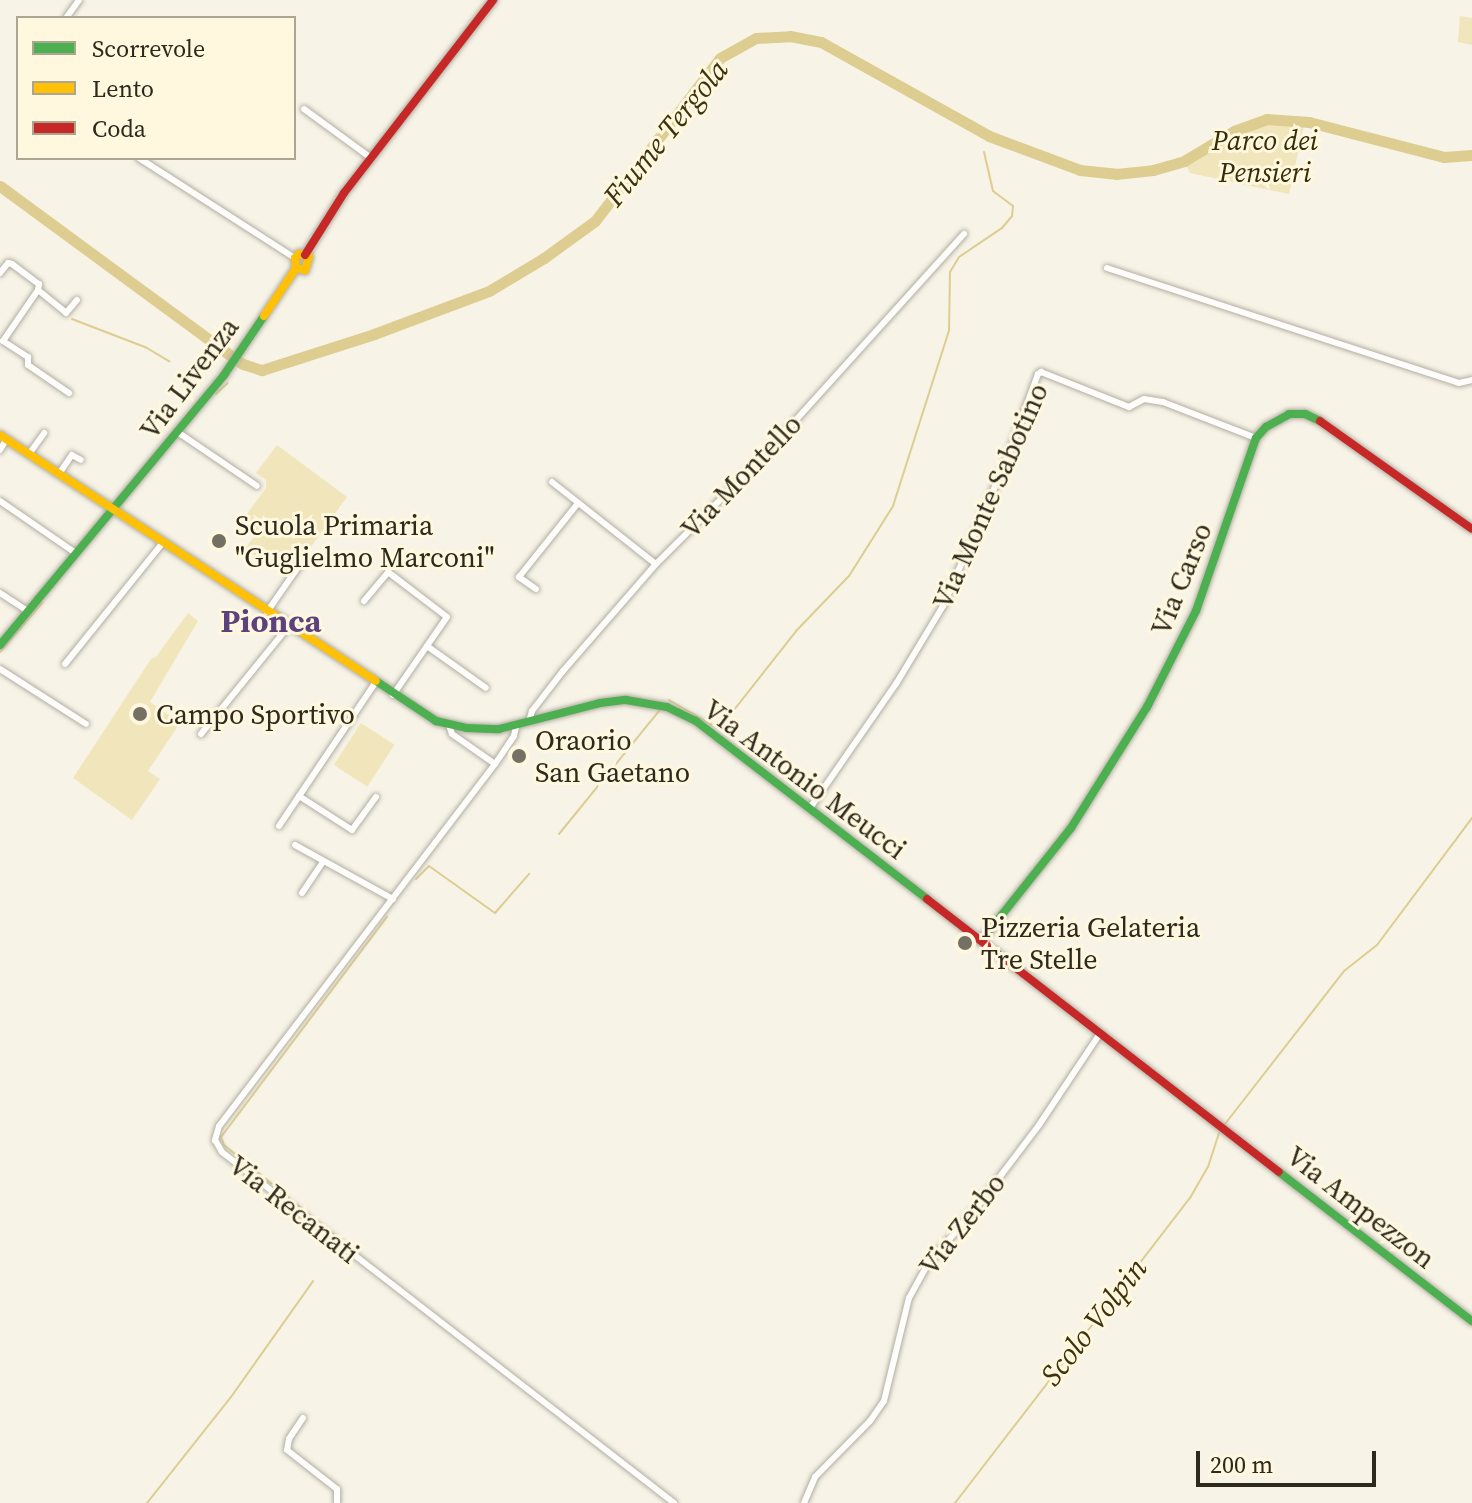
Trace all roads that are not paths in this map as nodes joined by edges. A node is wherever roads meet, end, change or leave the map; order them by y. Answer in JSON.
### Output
{"nodes":[{"id":1,"x":493,"y":0,"type":"edge"},
{"id":2,"x":304,"y":109,"type":"dead end"},
{"id":3,"x":371,"y":158,"type":"junction"},
{"id":4,"x":142,"y":160,"type":"edge"},
{"id":5,"x":964,"y":234,"type":"dead end"},
{"id":6,"x":305,"y":255,"type":"junction"},
{"id":7,"x":295,"y":258,"type":"junction"},
{"id":8,"x":296,"y":268,"type":"junction"},
{"id":9,"x":1107,"y":268,"type":"dead end"},
{"id":10,"x":0,"y":273,"type":"edge"},
{"id":11,"x":38,"y":290,"type":"junction"},
{"id":12,"x":77,"y":300,"type":"dead end"},
{"id":13,"x":2,"y":340,"type":"edge"},
{"id":14,"x":1472,"y":380,"type":"edge"},
{"id":15,"x":69,"y":393,"type":"dead end"},
{"id":16,"x":44,"y":433,"type":"dead end"},
{"id":17,"x":179,"y":433,"type":"junction"},
{"id":18,"x":3,"y":438,"type":"edge"},
{"id":19,"x":1256,"y":438,"type":"junction"},
{"id":20,"x":0,"y":450,"type":"edge"},
{"id":21,"x":29,"y":454,"type":"junction"},
{"id":22,"x":81,"y":460,"type":"dead end"},
{"id":23,"x":59,"y":474,"type":"junction"},
{"id":24,"x":552,"y":482,"type":"dead end"},
{"id":25,"x":257,"y":486,"type":"dead end"},
{"id":26,"x":0,"y":501,"type":"edge"},
{"id":27,"x":578,"y":503,"type":"junction"},
{"id":28,"x":112,"y":511,"type":"junction"},
{"id":29,"x":1472,"y":529,"type":"edge"},
{"id":30,"x":162,"y":544,"type":"junction"},
{"id":31,"x":77,"y":554,"type":"junction"},
{"id":32,"x":303,"y":560,"type":"dead end"},
{"id":33,"x":656,"y":564,"type":"junction"},
{"id":34,"x":536,"y":589,"type":"dead end"},
{"id":35,"x":0,"y":593,"type":"edge"},
{"id":36,"x":364,"y":601,"type":"dead end"},
{"id":37,"x":28,"y":611,"type":"junction"},
{"id":38,"x":267,"y":612,"type":"junction"},
{"id":39,"x":288,"y":627,"type":"junction"},
{"id":40,"x":0,"y":645,"type":"edge"},
{"id":41,"x":427,"y":646,"type":"junction"},
{"id":42,"x":65,"y":664,"type":"dead end"},
{"id":43,"x":0,"y":669,"type":"edge"},
{"id":44,"x":375,"y":683,"type":"junction"},
{"id":45,"x":486,"y":688,"type":"dead end"},
{"id":46,"x":393,"y":695,"type":"junction"},
{"id":47,"x":529,"y":723,"type":"junction"},
{"id":48,"x":86,"y":724,"type":"dead end"},
{"id":49,"x":449,"y":725,"type":"junction"},
{"id":50,"x":516,"y":727,"type":"junction"},
{"id":51,"x":201,"y":734,"type":"dead end"},
{"id":52,"x":495,"y":764,"type":"junction"},
{"id":53,"x":299,"y":796,"type":"junction"},
{"id":54,"x":376,"y":797,"type":"dead end"},
{"id":55,"x":810,"y":808,"type":"junction"},
{"id":56,"x":279,"y":826,"type":"dead end"},
{"id":57,"x":295,"y":845,"type":"dead end"},
{"id":58,"x":323,"y":862,"type":"junction"},
{"id":59,"x":302,"y":893,"type":"dead end"},
{"id":60,"x":393,"y":899,"type":"junction"},
{"id":61,"x":981,"y":941,"type":"junction"},
{"id":62,"x":1099,"y":1035,"type":"junction"},
{"id":63,"x":1222,"y":1129,"type":"joint"},
{"id":64,"x":1472,"y":1321,"type":"edge"},
{"id":65,"x":303,"y":1418,"type":"dead end"},
{"id":66,"x":337,"y":1503,"type":"edge"},
{"id":67,"x":674,"y":1503,"type":"edge"},
{"id":68,"x":804,"y":1503,"type":"edge"}],
"edges":[{"from":1,"to":3,"type":"main road","name":"Via Livenza"},
{"from":2,"to":3,"type":"street"},
{"from":3,"to":6,"type":"main road","name":"Via Livenza"},
{"from":4,"to":7,"type":"street"},
{"from":5,"to":33,"type":"street","name":"Via Montello"},
{"from":6,"to":7,"type":"main road"},
{"from":6,"to":8,"type":"main road","name":"Via Livenza"},
{"from":7,"to":8,"type":"main road"},
{"from":8,"to":17,"type":"main road","name":"Via Livenza"},
{"from":9,"to":14,"type":"street"},
{"from":10,"to":11,"type":"street"},
{"from":11,"to":12,"type":"street"},
{"from":11,"to":13,"type":"street"},
{"from":13,"to":15,"type":"street"},
{"from":16,"to":21,"type":"street"},
{"from":17,"to":25,"type":"street"},
{"from":17,"to":28,"type":"main road","name":"Via Livenza"},
{"from":18,"to":20,"type":"street"},
{"from":18,"to":21,"type":"main road","name":"Via Antonio Meucci"},
{"from":19,"to":29,"type":"main road"},
{"from":19,"to":55,"type":"street","name":"Via Monte Sabotino"},
{"from":19,"to":61,"type":"main road","name":"Via Carso"},
{"from":21,"to":23,"type":"main road","name":"Via Antonio Meucci"},
{"from":22,"to":23,"type":"street"},
{"from":23,"to":28,"type":"main road","name":"Via Antonio Meucci"},
{"from":24,"to":27,"type":"street"},
{"from":26,"to":31,"type":"street"},
{"from":27,"to":33,"type":"street"},
{"from":27,"to":34,"type":"street"},
{"from":28,"to":30,"type":"main road","name":"Via Antonio Meucci"},
{"from":28,"to":31,"type":"main road","name":"Via Livenza"},
{"from":30,"to":38,"type":"main road","name":"Via Antonio Meucci"},
{"from":30,"to":42,"type":"street"},
{"from":31,"to":37,"type":"main road","name":"Via Livenza"},
{"from":32,"to":38,"type":"street"},
{"from":33,"to":47,"type":"street","name":"Via Montello"},
{"from":35,"to":37,"type":"street"},
{"from":36,"to":41,"type":"street"},
{"from":37,"to":40,"type":"main road","name":"Via Livenza"},
{"from":38,"to":39,"type":"main road","name":"Via Antonio Meucci"},
{"from":39,"to":44,"type":"main road","name":"Via Antonio Meucci"},
{"from":39,"to":51,"type":"street"},
{"from":41,"to":45,"type":"street"},
{"from":41,"to":46,"type":"street"},
{"from":43,"to":48,"type":"street"},
{"from":44,"to":46,"type":"main road","name":"Via Antonio Meucci"},
{"from":44,"to":53,"type":"street"},
{"from":46,"to":49,"type":"main road","name":"Via Antonio Meucci"},
{"from":47,"to":50,"type":"main road","name":"Via Antonio Meucci"},
{"from":47,"to":55,"type":"main road","name":"Via Antonio Meucci"},
{"from":49,"to":50,"type":"main road","name":"Via Antonio Meucci"},
{"from":49,"to":52,"type":"street"},
{"from":50,"to":52,"type":"street","name":"Via Recanati"},
{"from":52,"to":60,"type":"street","name":"Via Recanati"},
{"from":53,"to":54,"type":"street"},
{"from":53,"to":56,"type":"street"},
{"from":55,"to":61,"type":"main road","name":"Via Antonio Meucci"},
{"from":57,"to":58,"type":"street"},
{"from":58,"to":59,"type":"street"},
{"from":58,"to":60,"type":"street"},
{"from":60,"to":67,"type":"street","name":"Via Recanati"},
{"from":61,"to":62,"type":"main road","name":"Via Antonio Meucci"},
{"from":62,"to":63,"type":"main road","name":"Via Antonio Meucci"},
{"from":62,"to":68,"type":"street","name":"Via Zerbo"},
{"from":63,"to":64,"type":"main road","name":"Via Ampezzon"},
{"from":65,"to":66,"type":"street"}]}
